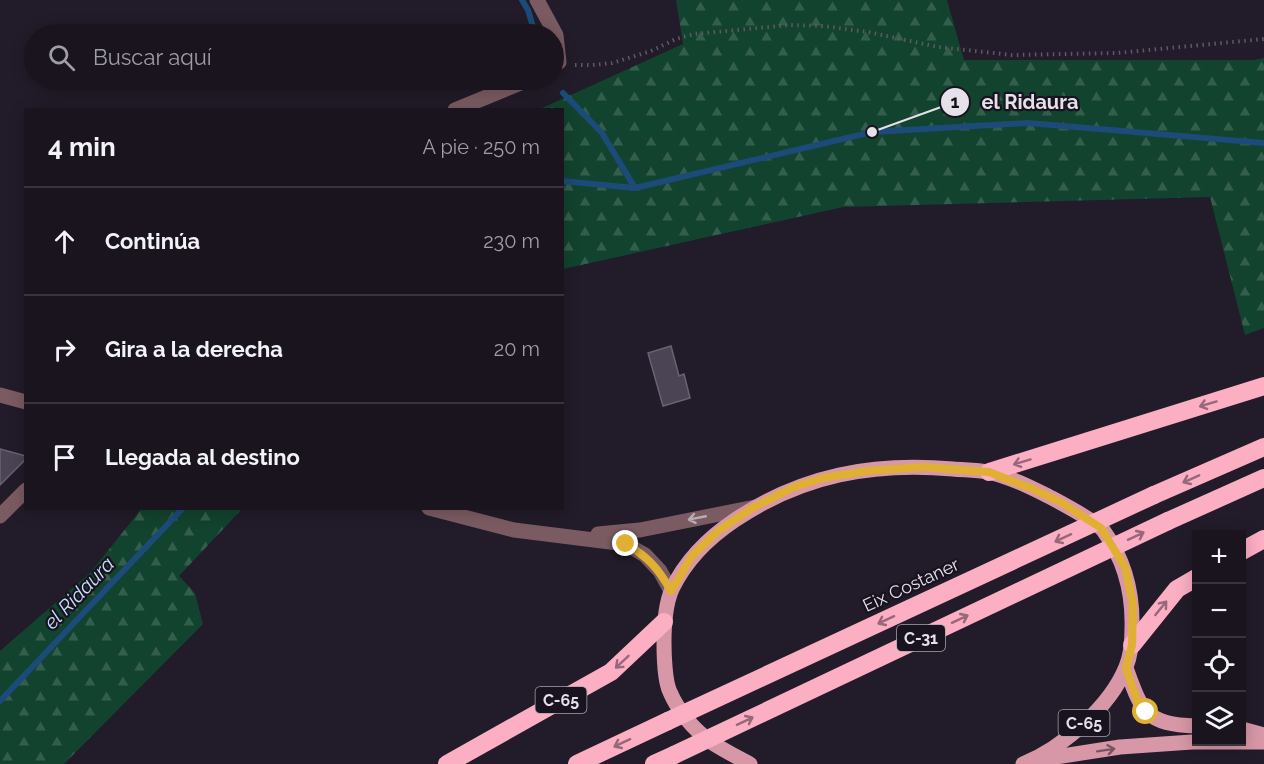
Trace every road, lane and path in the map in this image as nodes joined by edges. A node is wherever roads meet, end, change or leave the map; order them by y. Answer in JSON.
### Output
{"nodes":[{"id":1,"x":537,"y":0,"type":"edge"},
{"id":2,"x":550,"y":24,"type":"edge"},
{"id":3,"x":1264,"y":39,"type":"edge"},
{"id":4,"x":564,"y":64,"type":"edge"},
{"id":5,"x":504,"y":90,"type":"edge"},
{"id":6,"x":460,"y":108,"type":"edge"},
{"id":7,"x":1264,"y":386,"type":"edge"},
{"id":8,"x":0,"y":395,"type":"edge"},
{"id":9,"x":24,"y":401,"type":"edge"},
{"id":10,"x":1264,"y":447,"type":"edge"},
{"id":11,"x":989,"y":472,"type":"junction"},
{"id":12,"x":1264,"y":478,"type":"edge"},
{"id":13,"x":24,"y":492,"type":"edge"},
{"id":14,"x":754,"y":507,"type":"junction"},
{"id":15,"x":437,"y":510,"type":"edge"},
{"id":16,"x":0,"y":516,"type":"edge"},
{"id":17,"x":572,"y":536,"type":"junction"},
{"id":18,"x":1264,"y":539,"type":"edge"},
{"id":19,"x":1246,"y":549,"type":"edge"},
{"id":20,"x":1192,"y":581,"type":"edge"},
{"id":21,"x":671,"y":591,"type":"junction"},
{"id":22,"x":664,"y":622,"type":"junction"},
{"id":23,"x":1132,"y":645,"type":"junction"},
{"id":24,"x":1126,"y":668,"type":"junction"},
{"id":25,"x":1192,"y":726,"type":"edge"},
{"id":26,"x":1246,"y":730,"type":"edge"},
{"id":27,"x":1264,"y":735,"type":"edge"},
{"id":28,"x":1264,"y":742,"type":"edge"},
{"id":29,"x":1025,"y":763,"type":"edge"},
{"id":30,"x":447,"y":764,"type":"edge"},
{"id":31,"x":577,"y":764,"type":"edge"},
{"id":32,"x":654,"y":764,"type":"edge"},
{"id":33,"x":750,"y":764,"type":"edge"}],
"edges":[{"from":1,"to":2,"type":"street"},
{"from":3,"to":4,"type":"path"},
{"from":5,"to":6,"type":"street"},
{"from":7,"to":11,"type":"highway","one_way":true},
{"from":8,"to":9,"type":"street"},
{"from":10,"to":31,"type":"highway","name":"Eix Costaner","number":"C-31","one_way":true,"bridge":true},
{"from":11,"to":14,"type":"main road","number":"C-65"},
{"from":11,"to":23,"type":"main road","number":"C-65"},
{"from":32,"to":12,"type":"highway","number":"C-31","one_way":true,"bridge":true},
{"from":13,"to":16,"type":"street"},
{"from":14,"to":17,"type":"street","one_way":true},
{"from":14,"to":21,"type":"main road","number":"C-65"},
{"from":15,"to":17,"type":"street"},
{"from":17,"to":21,"type":"street"},
{"from":18,"to":19,"type":"highway"},
{"from":23,"to":20,"type":"highway","one_way":true},
{"from":21,"to":22,"type":"main road","number":"C-65"},
{"from":22,"to":30,"type":"highway","number":"C-65","one_way":true},
{"from":22,"to":33,"type":"main road","number":"C-65"},
{"from":23,"to":24,"type":"main road","number":"C-65"},
{"from":24,"to":25,"type":"main road"},
{"from":24,"to":29,"type":"main road","number":"C-65"},
{"from":26,"to":27,"type":"main road"},
{"from":29,"to":28,"type":"main road","number":"C-65","one_way":true}]}
